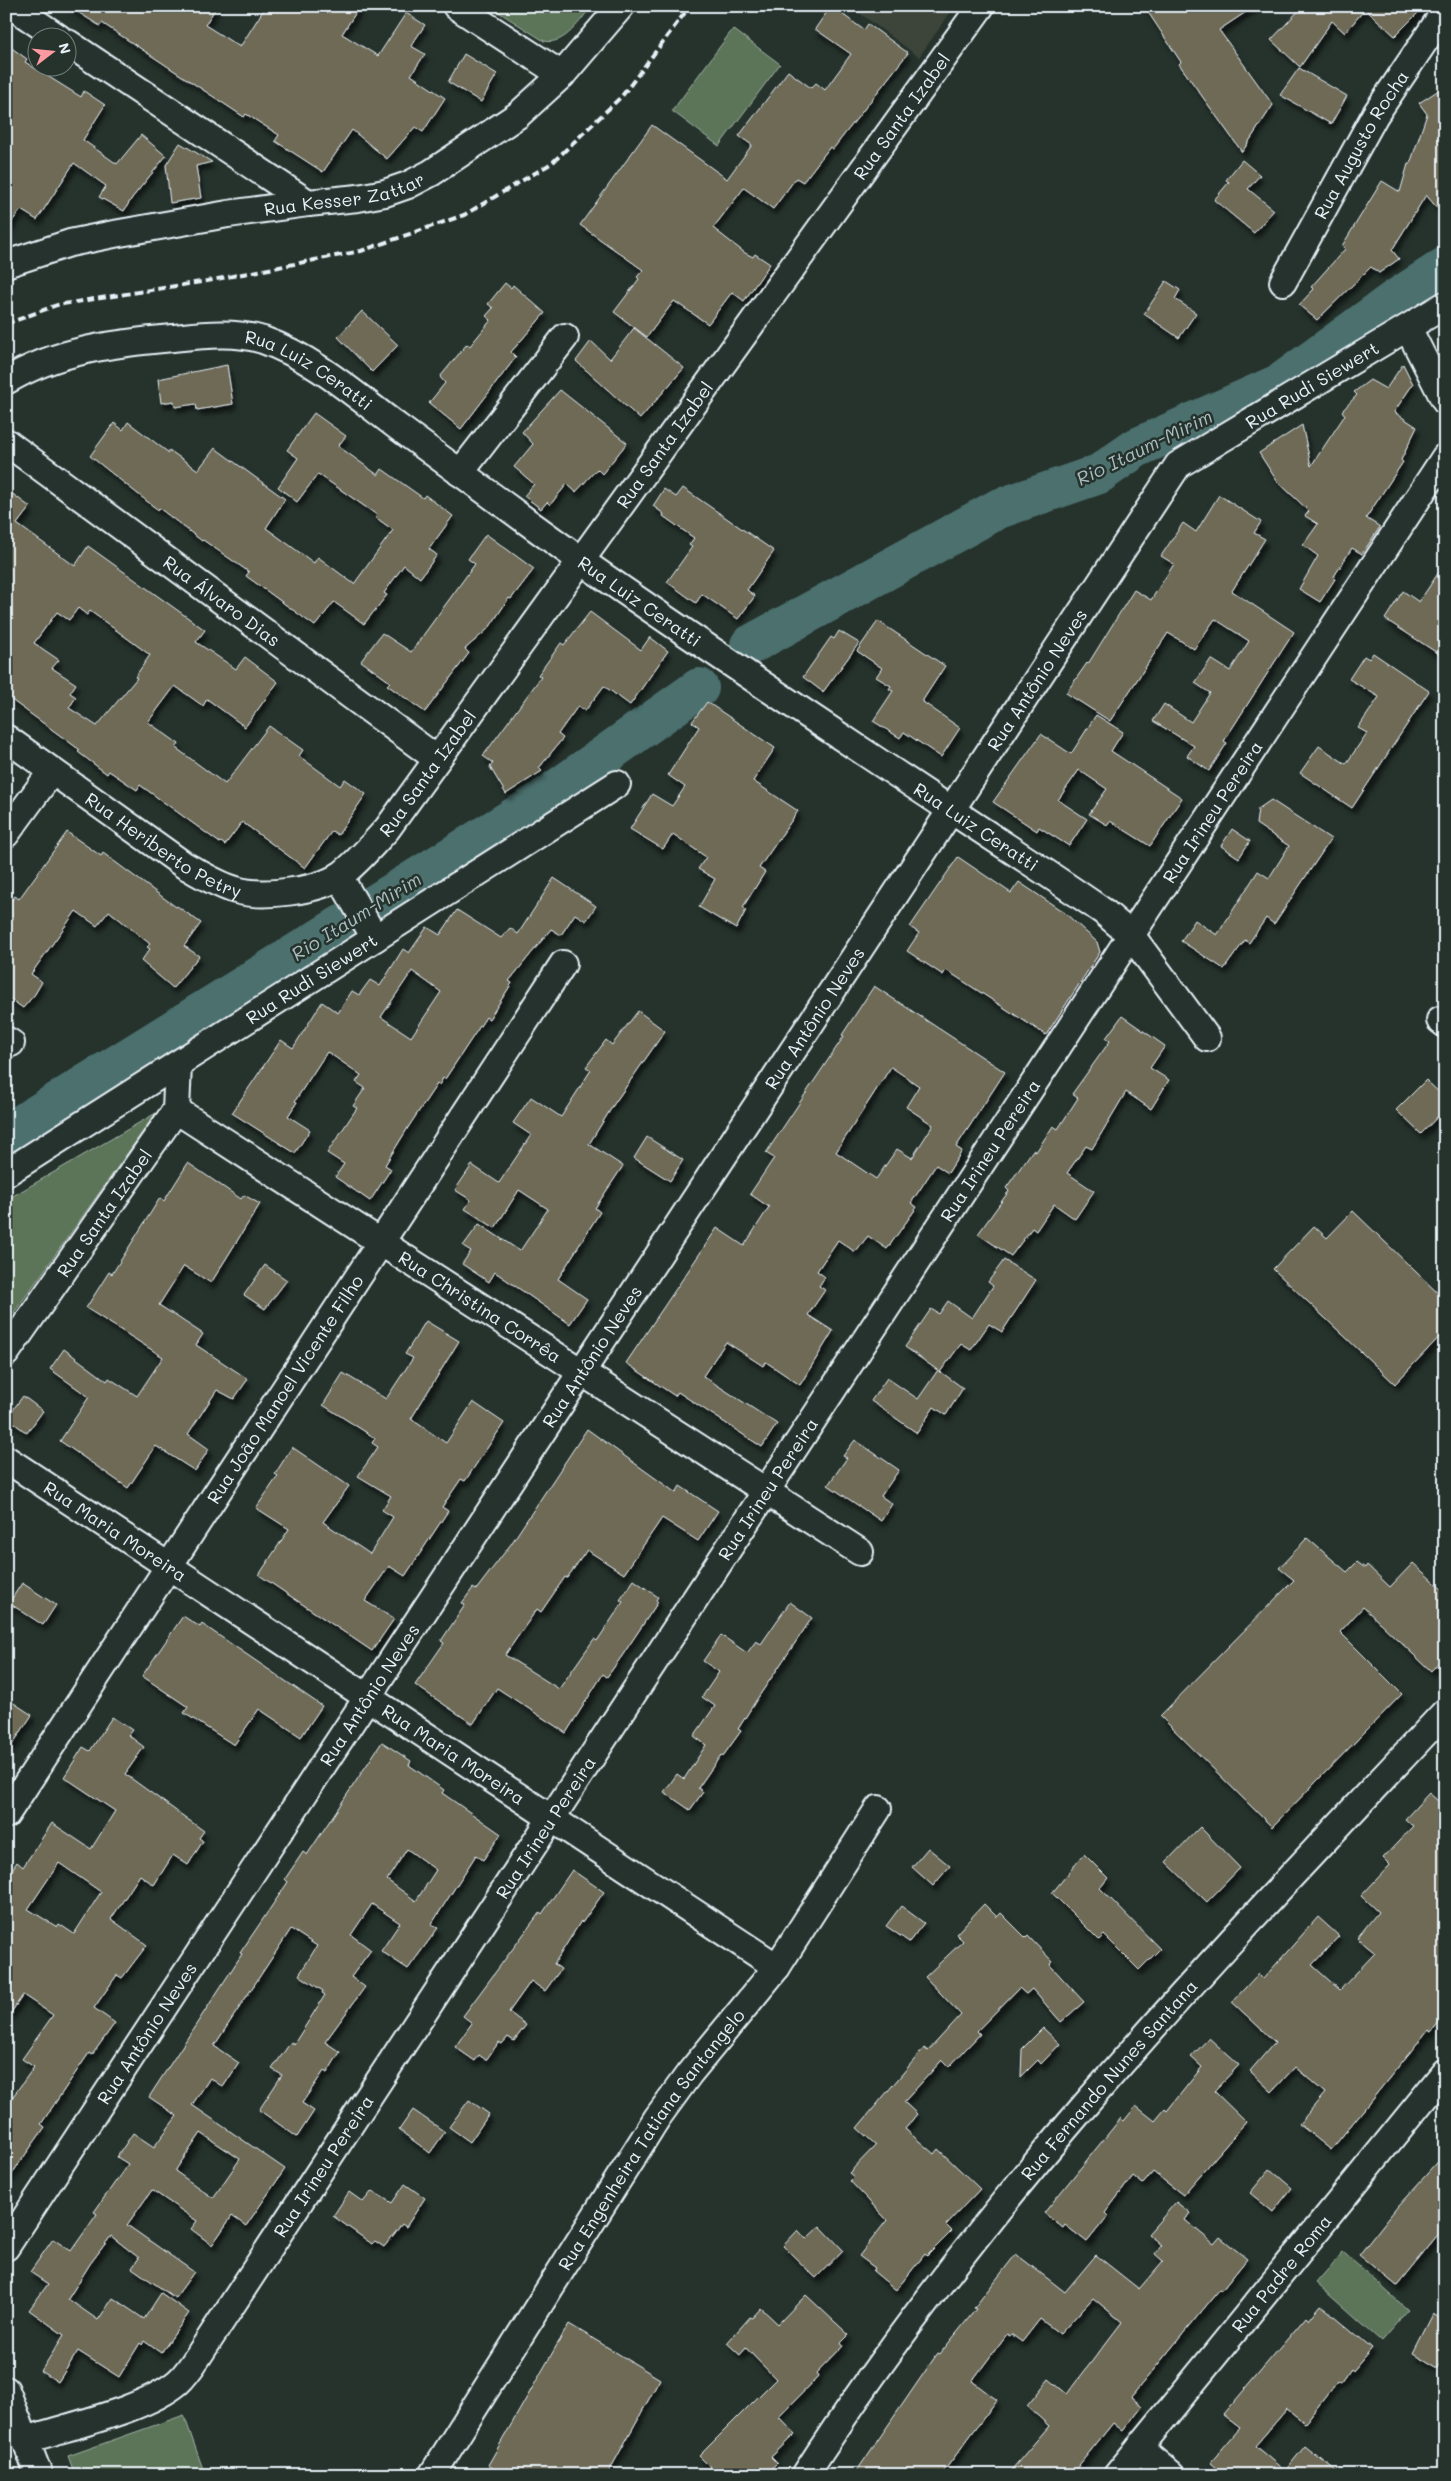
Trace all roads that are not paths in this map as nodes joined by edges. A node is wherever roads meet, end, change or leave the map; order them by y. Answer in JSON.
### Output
{"nodes":[{"id":1,"x":12,"y":6,"type":"edge"},
{"id":2,"x":456,"y":6,"type":"edge"},
{"id":3,"x":621,"y":6,"type":"edge"},
{"id":4,"x":981,"y":6,"type":"edge"},
{"id":5,"x":1445,"y":11,"type":"edge"},
{"id":6,"x":44,"y":28,"type":"edge"},
{"id":7,"x":78,"y":50,"type":"edge"},
{"id":8,"x":562,"y":75,"type":"junction"},
{"id":9,"x":308,"y":203,"type":"junction"},
{"id":10,"x":6,"y":264,"type":"edge"},
{"id":11,"x":1283,"y":282,"type":"dead end"},
{"id":12,"x":1445,"y":305,"type":"edge"},
{"id":13,"x":1408,"y":328,"type":"junction"},
{"id":14,"x":565,"y":337,"type":"dead end"},
{"id":15,"x":6,"y":381,"type":"edge"},
{"id":16,"x":1445,"y":401,"type":"edge"},
{"id":17,"x":6,"y":442,"type":"edge"},
{"id":18,"x":1445,"y":457,"type":"edge"},
{"id":19,"x":1178,"y":465,"type":"joint"},
{"id":20,"x":460,"y":473,"type":"junction"},
{"id":21,"x":580,"y":560,"type":"junction"},
{"id":22,"x":6,"y":738,"type":"edge"},
{"id":23,"x":437,"y":759,"type":"junction"},
{"id":24,"x":52,"y":771,"type":"junction"},
{"id":25,"x":617,"y":784,"type":"dead end"},
{"id":26,"x":951,"y":810,"type":"junction"},
{"id":27,"x":6,"y":834,"type":"edge"},
{"id":28,"x":339,"y":876,"type":"junction"},
{"id":29,"x":1131,"y":935,"type":"junction"},
{"id":30,"x":375,"y":938,"type":"junction"},
{"id":31,"x":564,"y":964,"type":"dead end"},
{"id":32,"x":1207,"y":1038,"type":"dead end"},
{"id":33,"x":178,"y":1065,"type":"junction"},
{"id":34,"x":176,"y":1110,"type":"junction"},
{"id":35,"x":6,"y":1173,"type":"edge"},
{"id":36,"x":381,"y":1242,"type":"junction"},
{"id":37,"x":6,"y":1353,"type":"edge"},
{"id":38,"x":582,"y":1372,"type":"junction"},
{"id":39,"x":6,"y":1459,"type":"edge"},
{"id":40,"x":766,"y":1491,"type":"junction"},
{"id":41,"x":860,"y":1552,"type":"dead end"},
{"id":42,"x":169,"y":1567,"type":"junction"},
{"id":43,"x":368,"y":1698,"type":"junction"},
{"id":44,"x":1445,"y":1712,"type":"edge"},
{"id":45,"x":878,"y":1809,"type":"dead end"},
{"id":46,"x":6,"y":1815,"type":"edge"},
{"id":47,"x":551,"y":1819,"type":"junction"},
{"id":48,"x":776,"y":1968,"type":"junction"},
{"id":49,"x":1445,"y":2072,"type":"edge"},
{"id":50,"x":6,"y":2247,"type":"edge"},
{"id":51,"x":6,"y":2390,"type":"edge"},
{"id":52,"x":26,"y":2440,"type":"junction"},
{"id":53,"x":1139,"y":2448,"type":"junction"},
{"id":54,"x":39,"y":2475,"type":"edge"},
{"id":55,"x":432,"y":2475,"type":"edge"},
{"id":56,"x":805,"y":2475,"type":"edge"},
{"id":57,"x":1117,"y":2475,"type":"edge"},
{"id":58,"x":1171,"y":2475,"type":"edge"}],
"edges":[{"from":1,"to":6,"type":"street"},
{"from":2,"to":8,"type":"street"},
{"from":3,"to":8,"type":"street","name":"Rua Kesser Zattar"},
{"from":4,"to":21,"type":"street","name":"Rua Santa Izabel"},
{"from":5,"to":11,"type":"street","name":"Rua Augusto Rocha"},
{"from":7,"to":9,"type":"street"},
{"from":8,"to":9,"type":"street","name":"Rua Kesser Zattar"},
{"from":9,"to":10,"type":"street","name":"Rua Kesser Zattar"},
{"from":12,"to":13,"type":"street","name":"Rua Rudi Siewert"},
{"from":13,"to":16,"type":"street"},
{"from":13,"to":19,"type":"street","name":"Rua Rudi Siewert"},
{"from":14,"to":20,"type":"street"},
{"from":15,"to":20,"type":"street","name":"Rua Luiz Ceratti"},
{"from":17,"to":23,"type":"street","name":"Rua Álvaro Dias"},
{"from":18,"to":29,"type":"street","name":"Rua Irineu Pereira"},
{"from":19,"to":26,"type":"street","name":"Rua Antônio Neves"},
{"from":20,"to":21,"type":"street","name":"Rua Luiz Ceratti"},
{"from":21,"to":23,"type":"street","name":"Rua Santa Izabel"},
{"from":21,"to":26,"type":"street","name":"Rua Luiz Ceratti"},
{"from":22,"to":24,"type":"street","name":"Rua Heriberto Petry"},
{"from":23,"to":28,"type":"street","name":"Rua Santa Izabel"},
{"from":24,"to":27,"type":"street"},
{"from":24,"to":28,"type":"street","name":"Rua Heriberto Petry"},
{"from":25,"to":30,"type":"street","name":"Rua Rudi Siewert"},
{"from":26,"to":29,"type":"street","name":"Rua Luiz Ceratti"},
{"from":26,"to":38,"type":"street","name":"Rua Antônio Neves"},
{"from":28,"to":30,"type":"street"},
{"from":29,"to":32,"type":"street","name":"Rua Luiz Ceratti"},
{"from":29,"to":40,"type":"street","name":"Rua Irineu Pereira"},
{"from":30,"to":33,"type":"street","name":"Rua Rudi Siewert"},
{"from":31,"to":36,"type":"street","name":"Rua João Manoel Vicente Filho"},
{"from":33,"to":34,"type":"street"},
{"from":33,"to":35,"type":"street","name":"Rua Rudi Siewert"},
{"from":34,"to":36,"type":"street","name":"Rua Christina Corrêa"},
{"from":34,"to":37,"type":"street","name":"Rua Santa Izabel"},
{"from":36,"to":38,"type":"street","name":"Rua Christina Corrêa"},
{"from":36,"to":42,"type":"street","name":"Rua João Manoel Vicente Filho"},
{"from":38,"to":40,"type":"street","name":"Rua Christina Corrêa"},
{"from":38,"to":43,"type":"street","name":"Rua Antônio Neves"},
{"from":39,"to":42,"type":"street","name":"Rua Maria Moreira"},
{"from":40,"to":41,"type":"street","name":"Rua Christina Corrêa"},
{"from":40,"to":47,"type":"street","name":"Rua Irineu Pereira"},
{"from":42,"to":43,"type":"street","name":"Rua Maria Moreira"},
{"from":42,"to":46,"type":"street","name":"Rua João Manoel Vicente Filho"},
{"from":43,"to":47,"type":"street","name":"Rua Maria Moreira"},
{"from":43,"to":50,"type":"street","name":"Rua Antônio Neves"},
{"from":44,"to":56,"type":"street","name":"Rua Fernando Nunes Santana"},
{"from":45,"to":48,"type":"street","name":"Rua Engenheira Tatiana Santangelo"},
{"from":47,"to":48,"type":"street","name":"Rua Maria Moreira"},
{"from":47,"to":52,"type":"street","name":"Rua Irineu Pereira"},
{"from":48,"to":55,"type":"street","name":"Rua Engenheira Tatiana Santangelo"},
{"from":49,"to":53,"type":"street","name":"Rua Padre Roma"},
{"from":51,"to":52,"type":"street"},
{"from":52,"to":54,"type":"street"},
{"from":53,"to":57,"type":"street","name":"Rua Padre Roma"},
{"from":53,"to":58,"type":"street"}]}
